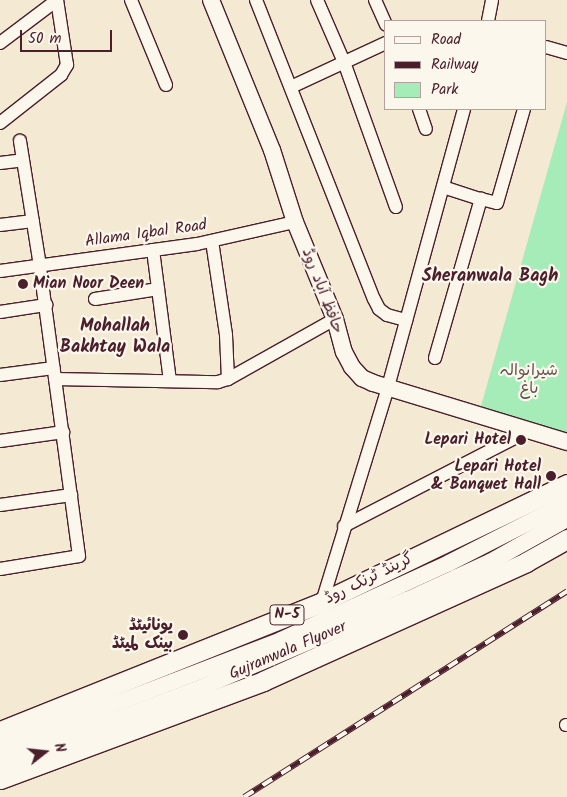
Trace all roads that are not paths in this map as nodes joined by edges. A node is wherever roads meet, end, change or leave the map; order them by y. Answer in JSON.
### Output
{"nodes":[{"id":1,"x":57,"y":0,"type":"edge"},
{"id":2,"x":131,"y":0,"type":"edge"},
{"id":3,"x":211,"y":0,"type":"edge"},
{"id":4,"x":256,"y":0,"type":"edge"},
{"id":5,"x":317,"y":0,"type":"edge"},
{"id":6,"x":375,"y":0,"type":"edge"},
{"id":7,"x":492,"y":0,"type":"edge"},
{"id":8,"x":384,"y":20,"type":"edge"},
{"id":9,"x":488,"y":20,"type":"edge"},
{"id":10,"x":0,"y":43,"type":"edge"},
{"id":11,"x":384,"y":44,"type":"edge"},
{"id":12,"x":547,"y":47,"type":"edge"},
{"id":13,"x":567,"y":53,"type":"edge"},
{"id":14,"x":344,"y":62,"type":"junction"},
{"id":15,"x":166,"y":85,"type":"dead end"},
{"id":16,"x":291,"y":87,"type":"junction"},
{"id":17,"x":419,"y":110,"type":"edge"},
{"id":18,"x":464,"y":110,"type":"edge"},
{"id":19,"x":524,"y":110,"type":"edge"},
{"id":20,"x":0,"y":123,"type":"edge"},
{"id":21,"x":426,"y":128,"type":"dead end"},
{"id":22,"x":20,"y":141,"type":"dead end"},
{"id":23,"x":23,"y":160,"type":"junction"},
{"id":24,"x":0,"y":163,"type":"edge"},
{"id":25,"x":443,"y":187,"type":"junction"},
{"id":26,"x":481,"y":199,"type":"junction"},
{"id":27,"x":396,"y":207,"type":"dead end"},
{"id":28,"x":33,"y":220,"type":"junction"},
{"id":29,"x":296,"y":222,"type":"junction"},
{"id":30,"x":0,"y":225,"type":"edge"},
{"id":31,"x":212,"y":241,"type":"junction"},
{"id":32,"x":153,"y":250,"type":"junction"},
{"id":33,"x":40,"y":266,"type":"junction"},
{"id":34,"x":0,"y":271,"type":"edge"},
{"id":35,"x":158,"y":289,"type":"junction"},
{"id":36,"x":95,"y":299,"type":"dead end"},
{"id":37,"x":46,"y":305,"type":"junction"},
{"id":38,"x":0,"y":312,"type":"edge"},
{"id":39,"x":335,"y":319,"type":"junction"},
{"id":40,"x":406,"y":320,"type":"junction"},
{"id":41,"x":435,"y":358,"type":"dead end"},
{"id":42,"x":55,"y":374,"type":"junction"},
{"id":43,"x":0,"y":375,"type":"edge"},
{"id":44,"x":228,"y":379,"type":"junction"},
{"id":45,"x":170,"y":381,"type":"junction"},
{"id":46,"x":388,"y":387,"type":"junction"},
{"id":47,"x":530,"y":430,"type":"junction"},
{"id":48,"x":63,"y":432,"type":"junction"},
{"id":49,"x":0,"y":441,"type":"edge"},
{"id":50,"x":567,"y":442,"type":"edge"},
{"id":51,"x":567,"y":484,"type":"edge"},
{"id":52,"x":71,"y":495,"type":"junction"},
{"id":53,"x":567,"y":503,"type":"edge"},
{"id":54,"x":0,"y":505,"type":"edge"},
{"id":55,"x":567,"y":519,"type":"edge"},
{"id":56,"x":344,"y":526,"type":"junction"},
{"id":57,"x":567,"y":540,"type":"edge"},
{"id":58,"x":0,"y":569,"type":"edge"},
{"id":59,"x":322,"y":602,"type":"junction"},
{"id":60,"x":0,"y":731,"type":"edge"},
{"id":61,"x":0,"y":748,"type":"edge"},
{"id":62,"x":0,"y":764,"type":"edge"},
{"id":63,"x":0,"y":779,"type":"edge"}],
"edges":[{"from":1,"to":10,"type":"street"},
{"from":1,"to":20,"type":"street"},
{"from":2,"to":15,"type":"street"},
{"from":3,"to":29,"type":"main road","name":"حافظ آباد روڈ"},
{"from":4,"to":16,"type":"street"},
{"from":5,"to":14,"type":"street"},
{"from":6,"to":8,"type":"street"},
{"from":7,"to":9,"type":"street"},
{"from":11,"to":14,"type":"street"},
{"from":12,"to":13,"type":"street"},
{"from":14,"to":16,"type":"street"},
{"from":14,"to":27,"type":"street"},
{"from":16,"to":40,"type":"street"},
{"from":17,"to":21,"type":"street"},
{"from":18,"to":25,"type":"street"},
{"from":19,"to":26,"type":"street"},
{"from":22,"to":23,"type":"street"},
{"from":23,"to":24,"type":"street"},
{"from":23,"to":28,"type":"street"},
{"from":25,"to":26,"type":"street"},
{"from":25,"to":40,"type":"street"},
{"from":26,"to":41,"type":"street"},
{"from":28,"to":30,"type":"street"},
{"from":28,"to":33,"type":"street"},
{"from":29,"to":31,"type":"street","name":"Allama Iqbal Road"},
{"from":29,"to":39,"type":"main road","name":"حافظ آباد روڈ"},
{"from":31,"to":32,"type":"street","name":"Allama Iqbal Road"},
{"from":31,"to":44,"type":"street"},
{"from":32,"to":33,"type":"street","name":"Allama Iqbal Road"},
{"from":32,"to":35,"type":"street"},
{"from":33,"to":34,"type":"street","name":"Allama Iqbal Road"},
{"from":33,"to":37,"type":"street"},
{"from":35,"to":36,"type":"street"},
{"from":35,"to":45,"type":"street"},
{"from":37,"to":38,"type":"street"},
{"from":37,"to":42,"type":"street"},
{"from":39,"to":44,"type":"street"},
{"from":39,"to":46,"type":"main road","name":"حافظ آباد روڈ"},
{"from":40,"to":46,"type":"street"},
{"from":42,"to":43,"type":"street"},
{"from":42,"to":45,"type":"street"},
{"from":42,"to":48,"type":"street"},
{"from":44,"to":45,"type":"street"},
{"from":46,"to":47,"type":"main road","name":"حافظ آباد روڈ"},
{"from":46,"to":56,"type":"street"},
{"from":47,"to":50,"type":"main road","name":"حافظ آباد روڈ"},
{"from":47,"to":56,"type":"street"},
{"from":48,"to":49,"type":"street"},
{"from":48,"to":52,"type":"street"},
{"from":51,"to":59,"type":"highway","name":"گرینڈ ٹرنک روڈ","number":"N-5"},
{"from":52,"to":54,"type":"street"},
{"from":52,"to":58,"type":"street"},
{"from":53,"to":61,"type":"main road","name":"Gujranwala Flyover"},
{"from":55,"to":62,"type":"main road","name":"Gujranwala Flyover"},
{"from":56,"to":59,"type":"street"},
{"from":57,"to":63,"type":"highway"},
{"from":59,"to":60,"type":"highway","name":"گرینڈ ٹرنک روڈ","number":"N-5"}]}
